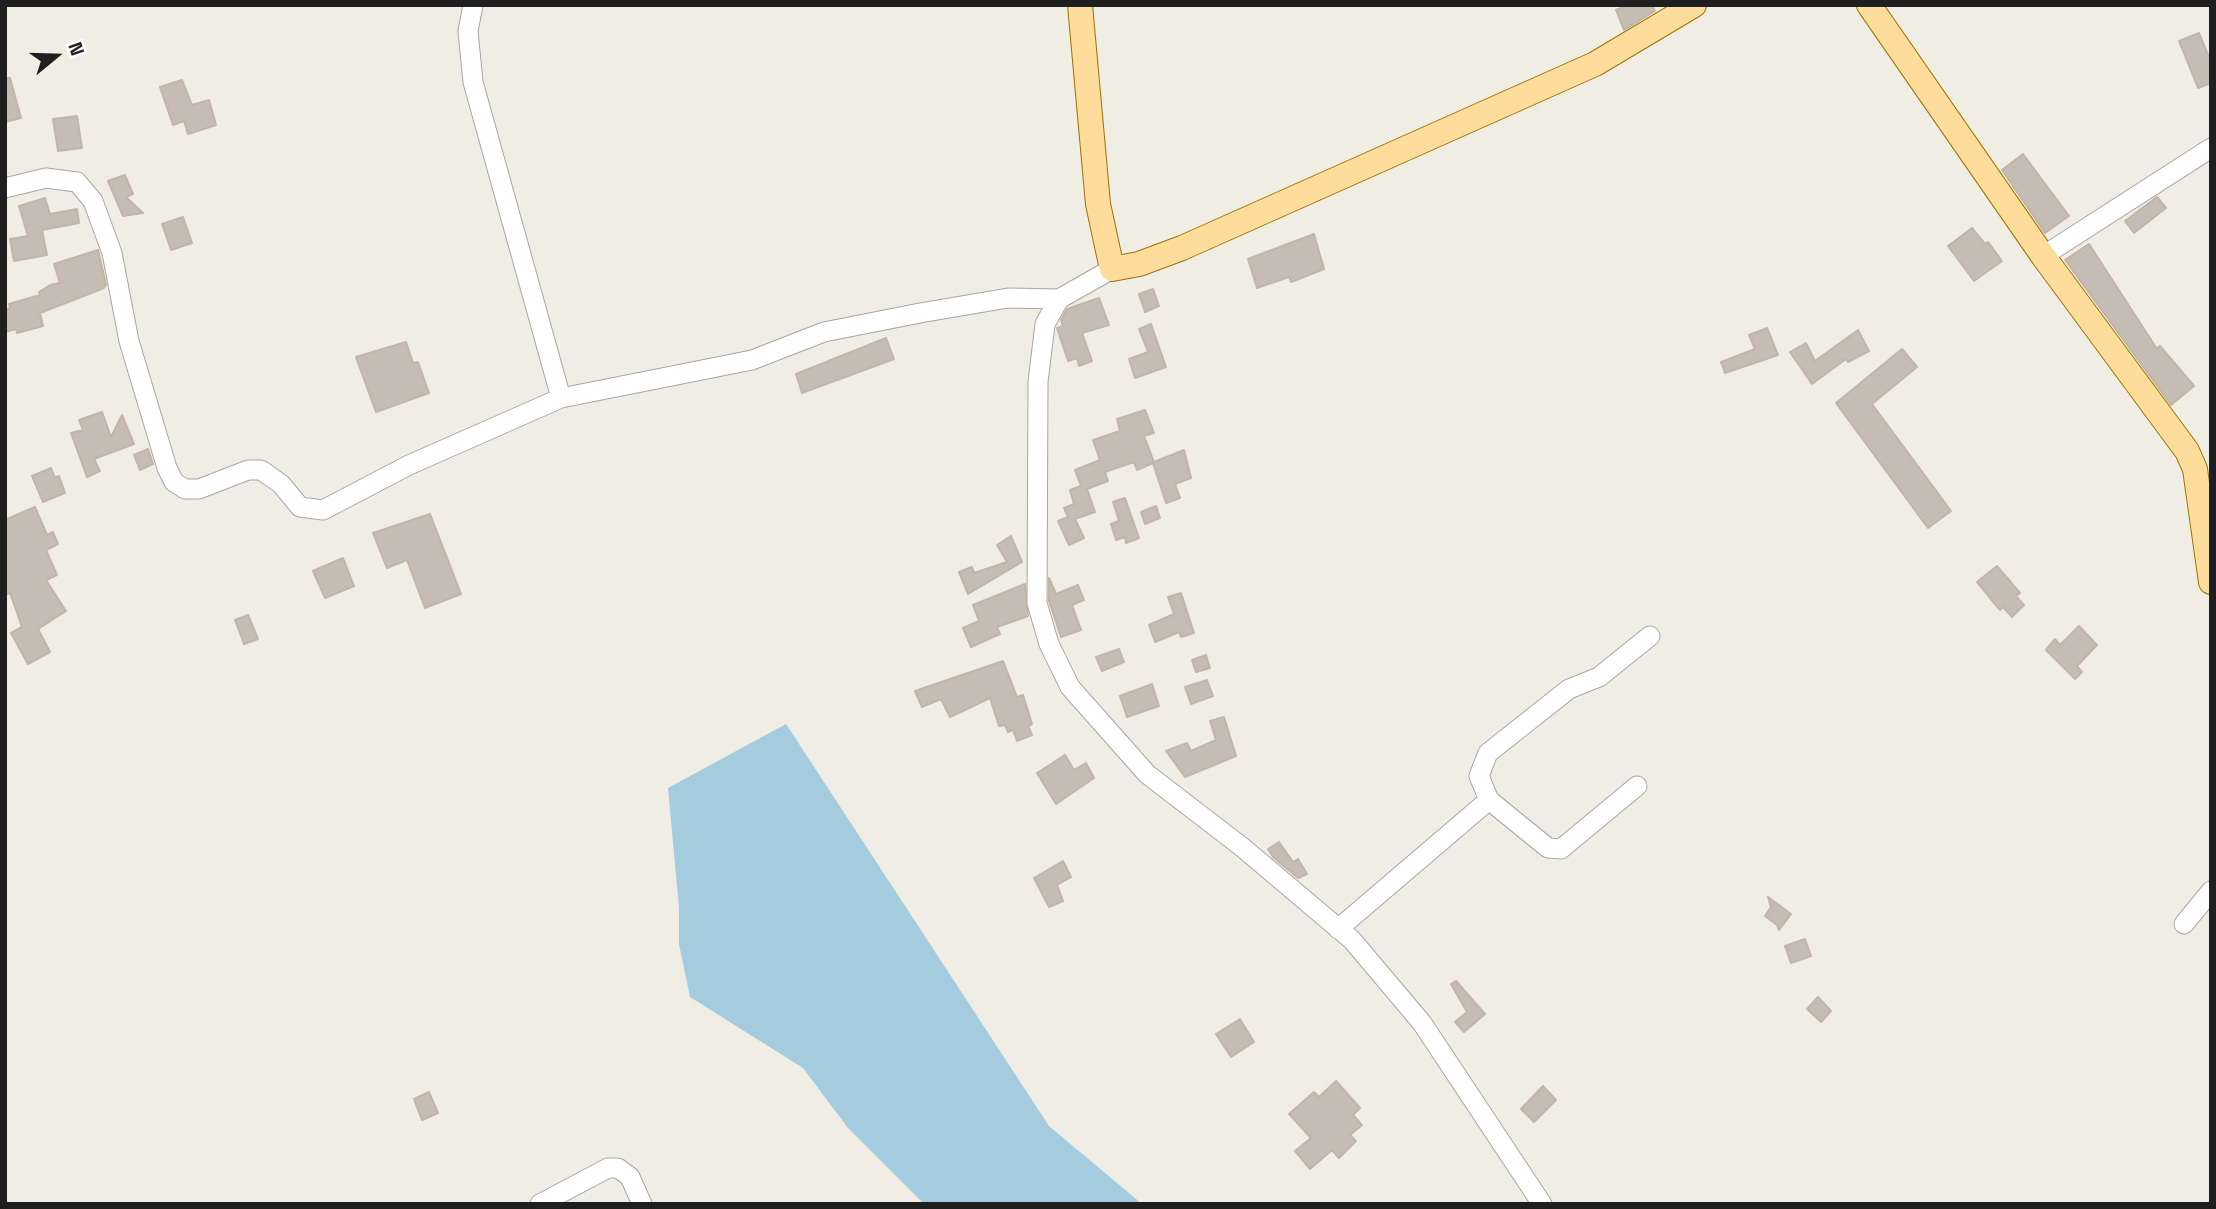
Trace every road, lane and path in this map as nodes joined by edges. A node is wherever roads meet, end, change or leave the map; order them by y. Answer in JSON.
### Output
{"nodes":[{"id":1,"x":473,"y":5,"type":"edge"},
{"id":2,"x":1080,"y":5,"type":"edge"},
{"id":3,"x":1694,"y":5,"type":"edge"},
{"id":4,"x":1868,"y":5,"type":"edge"},
{"id":5,"x":2211,"y":148,"type":"edge"},
{"id":6,"x":5,"y":188,"type":"edge"},
{"id":7,"x":2043,"y":256,"type":"junction"},
{"id":8,"x":1112,"y":269,"type":"junction"},
{"id":9,"x":1059,"y":299,"type":"junction"},
{"id":10,"x":561,"y":398,"type":"junction"},
{"id":11,"x":2211,"y":582,"type":"edge"},
{"id":12,"x":1650,"y":636,"type":"dead end"},
{"id":13,"x":1637,"y":786,"type":"dead end"},
{"id":14,"x":1489,"y":800,"type":"junction"},
{"id":15,"x":2211,"y":891,"type":"edge"},
{"id":16,"x":2184,"y":924,"type":"dead end"},
{"id":17,"x":1338,"y":929,"type":"junction"},
{"id":18,"x":540,"y":1204,"type":"edge"},
{"id":19,"x":642,"y":1204,"type":"edge"},
{"id":20,"x":1542,"y":1204,"type":"edge"}],
"edges":[{"from":1,"to":10,"type":"street"},
{"from":2,"to":8,"type":"main road"},
{"from":3,"to":8,"type":"main road"},
{"from":4,"to":7,"type":"main road"},
{"from":5,"to":7,"type":"street"},
{"from":6,"to":10,"type":"street"},
{"from":7,"to":11,"type":"main road"},
{"from":8,"to":9,"type":"street"},
{"from":9,"to":10,"type":"street"},
{"from":9,"to":17,"type":"street"},
{"from":12,"to":14,"type":"street"},
{"from":13,"to":14,"type":"street"},
{"from":14,"to":17,"type":"street"},
{"from":15,"to":16,"type":"street"},
{"from":17,"to":20,"type":"street"},
{"from":18,"to":19,"type":"street"}]}
